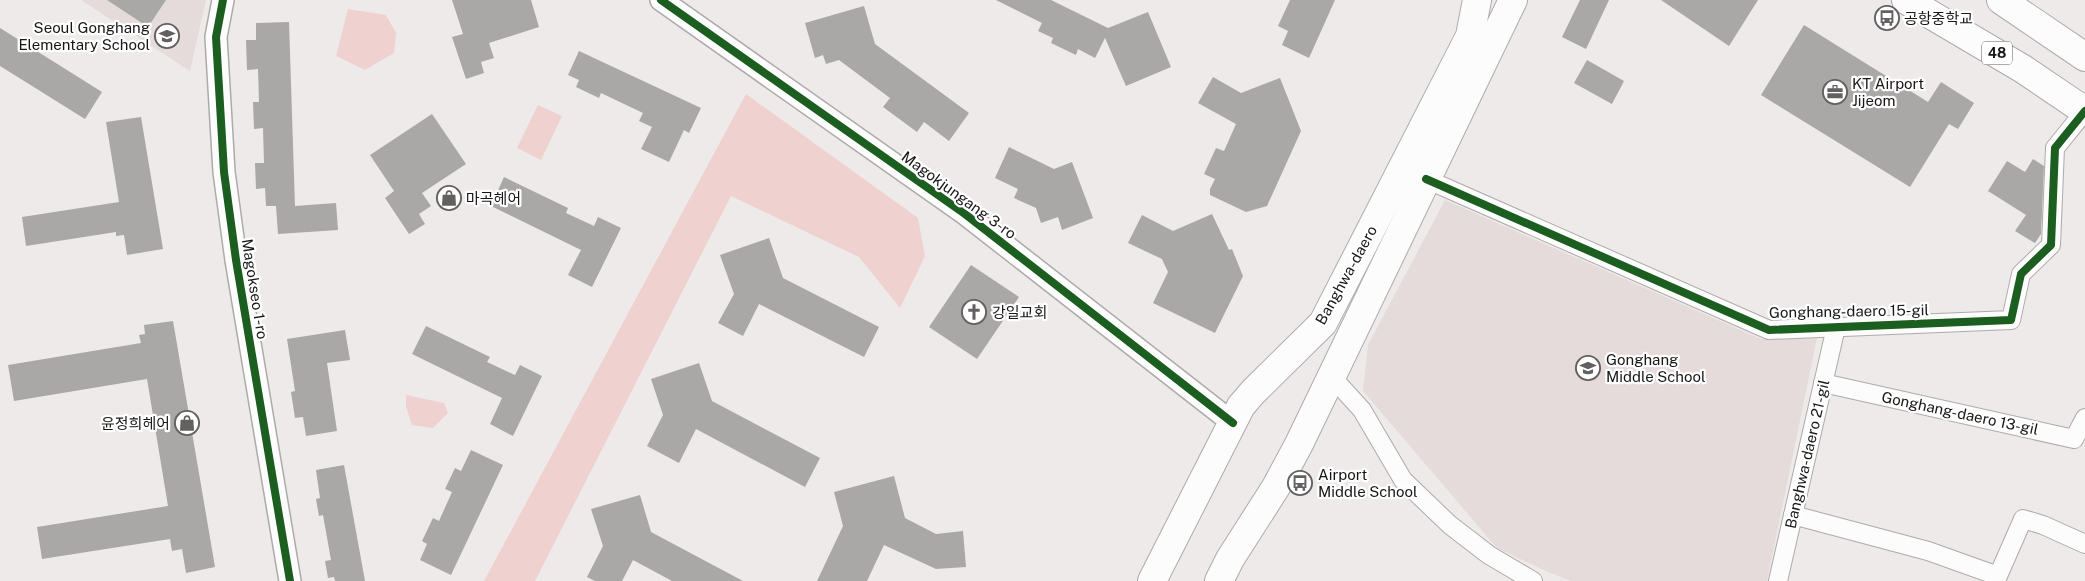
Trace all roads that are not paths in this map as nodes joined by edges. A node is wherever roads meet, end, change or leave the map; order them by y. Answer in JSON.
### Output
{"nodes":[{"id":1,"x":223,"y":0,"type":"edge"},
{"id":2,"x":661,"y":0,"type":"edge"},
{"id":3,"x":1477,"y":0,"type":"edge"},
{"id":4,"x":1513,"y":0,"type":"edge"},
{"id":5,"x":1906,"y":0,"type":"edge"},
{"id":6,"x":2001,"y":0,"type":"edge"},
{"id":7,"x":2085,"y":56,"type":"edge"},
{"id":8,"x":2085,"y":111,"type":"edge"},
{"id":9,"x":1426,"y":179,"type":"junction"},
{"id":10,"x":1836,"y":327,"type":"junction"},
{"id":11,"x":1332,"y":377,"type":"junction"},
{"id":12,"x":1823,"y":383,"type":"junction"},
{"id":13,"x":2085,"y":418,"type":"edge"},
{"id":14,"x":1233,"y":423,"type":"junction"},
{"id":15,"x":1793,"y":515,"type":"junction"},
{"id":16,"x":2085,"y":544,"type":"edge"},
{"id":17,"x":290,"y":581,"type":"edge"},
{"id":18,"x":1152,"y":581,"type":"edge"},
{"id":19,"x":1219,"y":581,"type":"edge"},
{"id":20,"x":1533,"y":581,"type":"edge"},
{"id":21,"x":1778,"y":581,"type":"edge"}],
"edges":[{"from":1,"to":17,"type":"street","name":"Magokseo 1-ro"},
{"from":2,"to":14,"type":"street","name":"Magokjungang 3-ro"},
{"from":3,"to":14,"type":"main road","name":"Banghwa-daero"},
{"from":4,"to":9,"type":"main road","name":"Banghwa-daero"},
{"from":5,"to":8,"type":"main road","number":"48"},
{"from":6,"to":7,"type":"main road"},
{"from":8,"to":10,"type":"street","name":"Gonghang-daero 15-gil"},
{"from":9,"to":10,"type":"street","name":"Gonghang-daero 15-gil"},
{"from":9,"to":11,"type":"main road","name":"Banghwa-daero"},
{"from":10,"to":12,"type":"street","name":"Banghwa-daero 21-gil"},
{"from":11,"to":19,"type":"main road","name":"Banghwa-daero"},
{"from":11,"to":20,"type":"street"},
{"from":12,"to":13,"type":"street","name":"Gonghang-daero 13-gil"},
{"from":12,"to":15,"type":"street","name":"Banghwa-daero 21-gil"},
{"from":14,"to":18,"type":"main road","name":"Banghwa-daero"},
{"from":15,"to":16,"type":"street"},
{"from":15,"to":21,"type":"street","name":"Banghwa-daero 21-gil"}]}
